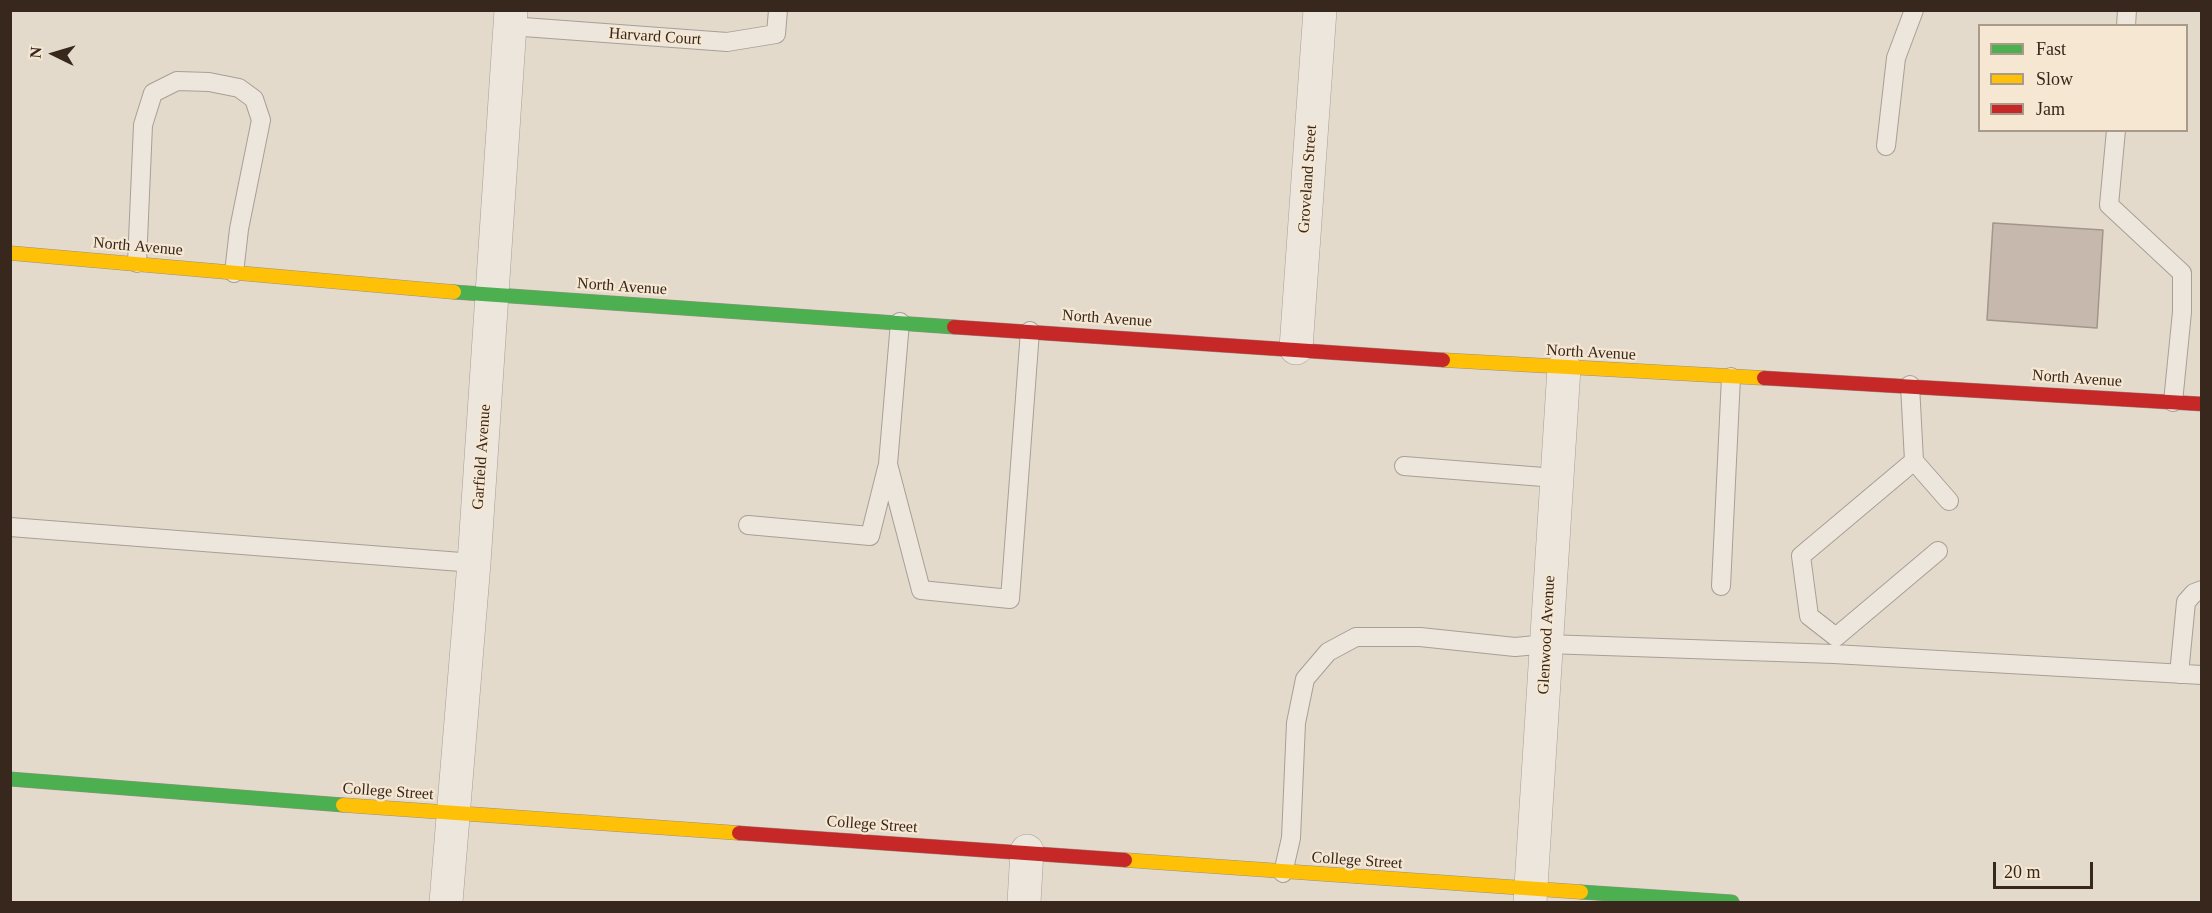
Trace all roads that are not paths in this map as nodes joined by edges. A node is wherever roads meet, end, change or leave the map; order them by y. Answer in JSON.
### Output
{"nodes":[{"id":1,"x":778,"y":10,"type":"edge"},
{"id":2,"x":1320,"y":10,"type":"edge"},
{"id":3,"x":1914,"y":10,"type":"edge"},
{"id":4,"x":511,"y":18,"type":"edge"},
{"id":5,"x":2116,"y":132,"type":"edge"},
{"id":6,"x":1886,"y":146,"type":"dead end"},
{"id":7,"x":10,"y":253,"type":"edge"},
{"id":8,"x":137,"y":263,"type":"junction"},
{"id":9,"x":234,"y":273,"type":"junction"},
{"id":10,"x":494,"y":296,"type":"junction"},
{"id":11,"x":900,"y":322,"type":"junction"},
{"id":12,"x":1030,"y":331,"type":"junction"},
{"id":13,"x":1296,"y":348,"type":"junction"},
{"id":14,"x":1564,"y":368,"type":"junction"},
{"id":15,"x":1731,"y":377,"type":"junction"},
{"id":16,"x":1910,"y":385,"type":"junction"},
{"id":17,"x":2173,"y":402,"type":"junction"},
{"id":18,"x":2202,"y":404,"type":"edge"},
{"id":19,"x":1914,"y":460,"type":"junction"},
{"id":20,"x":888,"y":464,"type":"junction"},
{"id":21,"x":1404,"y":466,"type":"dead end"},
{"id":22,"x":1556,"y":478,"type":"junction"},
{"id":23,"x":1949,"y":501,"type":"dead end"},
{"id":24,"x":747,"y":525,"type":"dead end"},
{"id":25,"x":10,"y":527,"type":"edge"},
{"id":26,"x":1938,"y":551,"type":"dead end"},
{"id":27,"x":474,"y":563,"type":"junction"},
{"id":28,"x":1720,"y":586,"type":"dead end"},
{"id":29,"x":2202,"y":590,"type":"edge"},
{"id":30,"x":1547,"y":644,"type":"junction"},
{"id":31,"x":1835,"y":645,"type":"junction"},
{"id":32,"x":2179,"y":674,"type":"junction"},
{"id":33,"x":2202,"y":675,"type":"edge"},
{"id":34,"x":10,"y":779,"type":"edge"},
{"id":35,"x":452,"y":813,"type":"junction"},
{"id":36,"x":1027,"y":851,"type":"junction"},
{"id":37,"x":1283,"y":873,"type":"junction"},
{"id":38,"x":1530,"y":896,"type":"edge"},
{"id":39,"x":446,"y":903,"type":"edge"},
{"id":40,"x":1024,"y":903,"type":"edge"},
{"id":41,"x":1732,"y":903,"type":"edge"}],
"edges":[{"from":1,"to":4,"type":"lane","name":"Harvard Court"},
{"from":2,"to":13,"type":"street","name":"Groveland Street"},
{"from":3,"to":6,"type":"lane"},
{"from":4,"to":10,"type":"street","name":"Garfield Avenue"},
{"from":5,"to":17,"type":"lane"},
{"from":7,"to":8,"type":"street","name":"North Avenue"},
{"from":8,"to":9,"type":"street","name":"North Avenue"},
{"from":8,"to":9,"type":"lane"},
{"from":9,"to":10,"type":"street","name":"North Avenue"},
{"from":10,"to":11,"type":"street","name":"North Avenue"},
{"from":10,"to":27,"type":"street","name":"Garfield Avenue"},
{"from":11,"to":12,"type":"street","name":"North Avenue"},
{"from":11,"to":20,"type":"lane"},
{"from":12,"to":13,"type":"street","name":"North Avenue"},
{"from":12,"to":20,"type":"lane"},
{"from":13,"to":14,"type":"street","name":"North Avenue"},
{"from":14,"to":15,"type":"street","name":"North Avenue"},
{"from":14,"to":22,"type":"street","name":"Glenwood Avenue"},
{"from":15,"to":16,"type":"street","name":"North Avenue"},
{"from":15,"to":28,"type":"lane"},
{"from":16,"to":17,"type":"street","name":"North Avenue"},
{"from":16,"to":19,"type":"lane"},
{"from":17,"to":18,"type":"street","name":"North Avenue"},
{"from":19,"to":23,"type":"lane"},
{"from":19,"to":31,"type":"lane"},
{"from":20,"to":24,"type":"lane"},
{"from":21,"to":22,"type":"lane"},
{"from":22,"to":30,"type":"street","name":"Glenwood Avenue"},
{"from":25,"to":27,"type":"lane"},
{"from":26,"to":31,"type":"lane"},
{"from":27,"to":35,"type":"street","name":"Garfield Avenue"},
{"from":29,"to":32,"type":"lane"},
{"from":30,"to":31,"type":"lane"},
{"from":30,"to":37,"type":"lane"},
{"from":30,"to":38,"type":"street","name":"Glenwood Avenue"},
{"from":31,"to":32,"type":"lane"},
{"from":32,"to":33,"type":"lane"},
{"from":34,"to":35,"type":"street","name":"College Street"},
{"from":35,"to":36,"type":"street","name":"College Street"},
{"from":35,"to":39,"type":"street","name":"Garfield Avenue"},
{"from":36,"to":37,"type":"street","name":"College Street"},
{"from":36,"to":40,"type":"street"},
{"from":37,"to":38,"type":"street","name":"College Street"},
{"from":38,"to":41,"type":"street","name":"College Street"}]}
